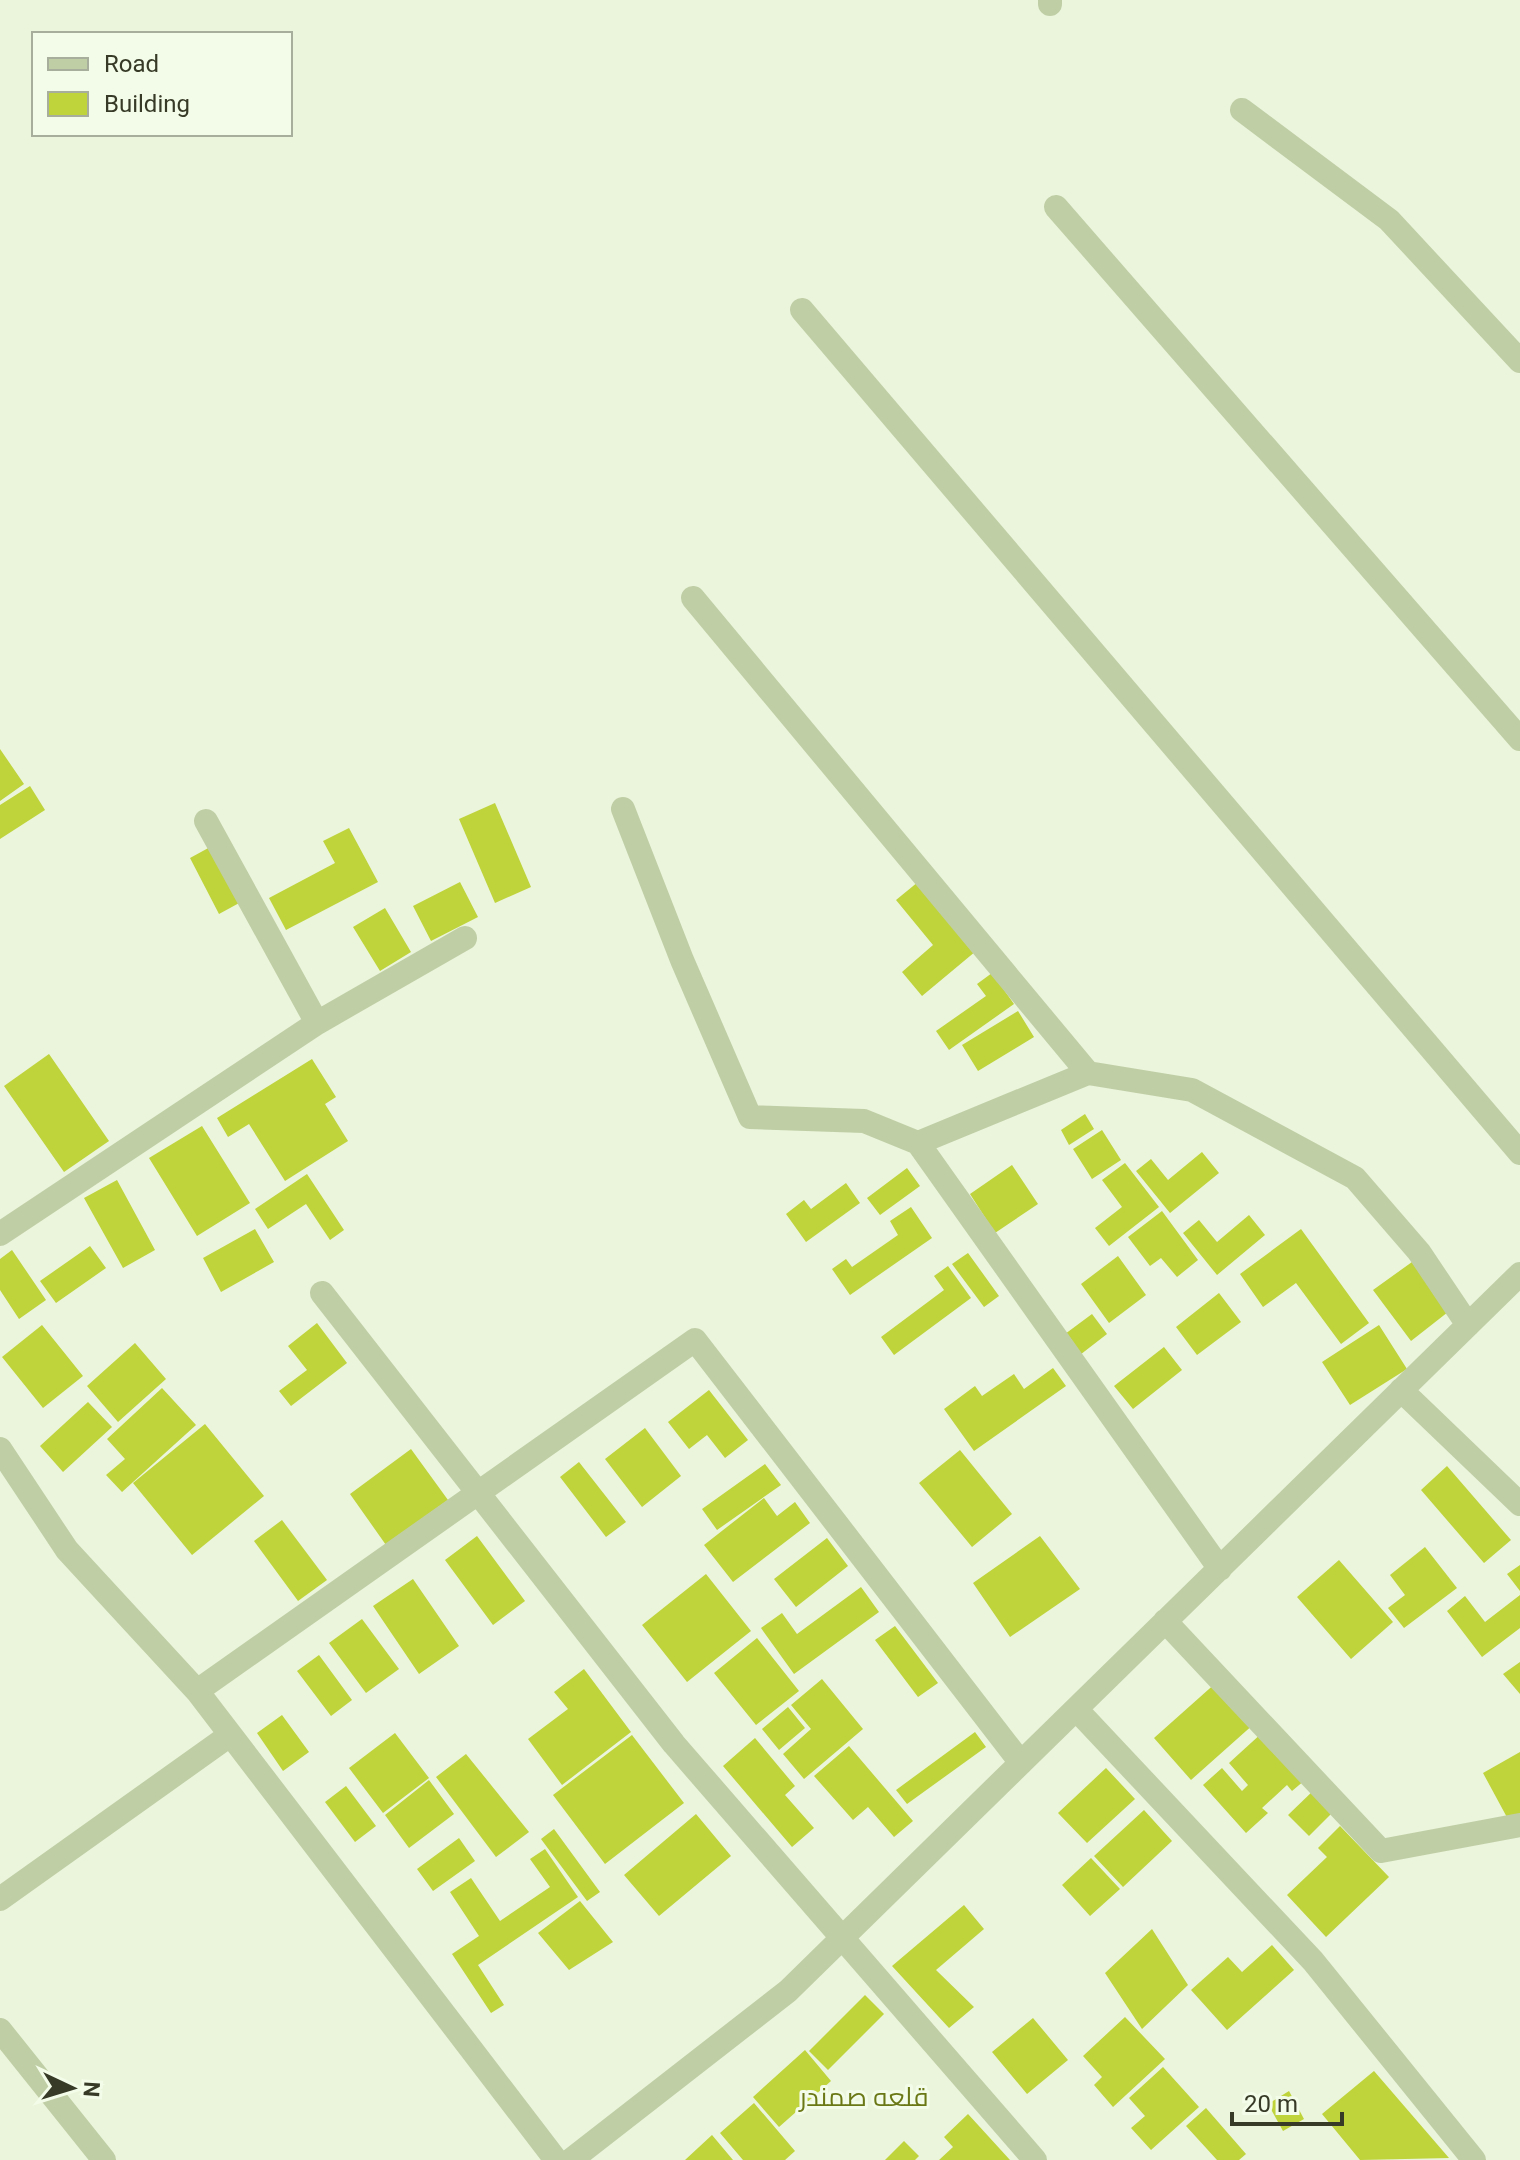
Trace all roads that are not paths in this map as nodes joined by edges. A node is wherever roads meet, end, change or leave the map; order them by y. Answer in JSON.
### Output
{"nodes":[{"id":1,"x":1242,"y":110,"type":"dead end"},
{"id":2,"x":1056,"y":207,"type":"dead end"},
{"id":3,"x":802,"y":310,"type":"dead end"},
{"id":4,"x":1520,"y":361,"type":"edge"},
{"id":5,"x":693,"y":598,"type":"dead end"},
{"id":6,"x":1520,"y":739,"type":"edge"},
{"id":7,"x":623,"y":809,"type":"dead end"},
{"id":8,"x":206,"y":821,"type":"dead end"},
{"id":9,"x":465,"y":938,"type":"dead end"},
{"id":10,"x":317,"y":1023,"type":"junction"},
{"id":11,"x":1088,"y":1073,"type":"junction"},
{"id":12,"x":918,"y":1143,"type":"junction"},
{"id":13,"x":1520,"y":1153,"type":"edge"},
{"id":14,"x":0,"y":1234,"type":"edge"},
{"id":15,"x":1520,"y":1274,"type":"edge"},
{"id":16,"x":322,"y":1293,"type":"dead end"},
{"id":17,"x":1468,"y":1325,"type":"junction"},
{"id":18,"x":1401,"y":1390,"type":"junction"},
{"id":19,"x":0,"y":1449,"type":"edge"},
{"id":20,"x":478,"y":1493,"type":"junction"},
{"id":21,"x":1520,"y":1504,"type":"edge"},
{"id":22,"x":1220,"y":1569,"type":"junction"},
{"id":23,"x":1165,"y":1621,"type":"junction"},
{"id":24,"x":197,"y":1691,"type":"junction"},
{"id":25,"x":1076,"y":1709,"type":"junction"},
{"id":26,"x":230,"y":1735,"type":"junction"},
{"id":27,"x":1021,"y":1763,"type":"junction"},
{"id":28,"x":1520,"y":1825,"type":"edge"},
{"id":29,"x":0,"y":1899,"type":"edge"},
{"id":30,"x":842,"y":1938,"type":"junction"},
{"id":31,"x":0,"y":2030,"type":"edge"},
{"id":32,"x":104,"y":2160,"type":"edge"},
{"id":33,"x":556,"y":2160,"type":"edge"},
{"id":34,"x":571,"y":2160,"type":"edge"},
{"id":35,"x":1035,"y":2160,"type":"edge"},
{"id":36,"x":1474,"y":2160,"type":"edge"}],
"edges":[{"from":1,"to":4,"type":"street"},
{"from":2,"to":6,"type":"street"},
{"from":3,"to":13,"type":"street"},
{"from":5,"to":11,"type":"street"},
{"from":7,"to":12,"type":"street"},
{"from":8,"to":10,"type":"street"},
{"from":9,"to":10,"type":"street"},
{"from":10,"to":14,"type":"street"},
{"from":11,"to":12,"type":"street"},
{"from":11,"to":17,"type":"street"},
{"from":12,"to":22,"type":"street"},
{"from":15,"to":17,"type":"street"},
{"from":16,"to":20,"type":"street"},
{"from":17,"to":18,"type":"street"},
{"from":18,"to":21,"type":"street"},
{"from":18,"to":22,"type":"street"},
{"from":19,"to":24,"type":"street"},
{"from":20,"to":24,"type":"street"},
{"from":20,"to":27,"type":"street"},
{"from":20,"to":30,"type":"street"},
{"from":22,"to":23,"type":"street"},
{"from":23,"to":25,"type":"street"},
{"from":23,"to":28,"type":"street"},
{"from":24,"to":26,"type":"street"},
{"from":25,"to":27,"type":"street"},
{"from":25,"to":36,"type":"street"},
{"from":26,"to":29,"type":"street"},
{"from":26,"to":33,"type":"street"},
{"from":27,"to":30,"type":"street"},
{"from":30,"to":34,"type":"street"},
{"from":30,"to":35,"type":"street"},
{"from":31,"to":32,"type":"street"}]}
